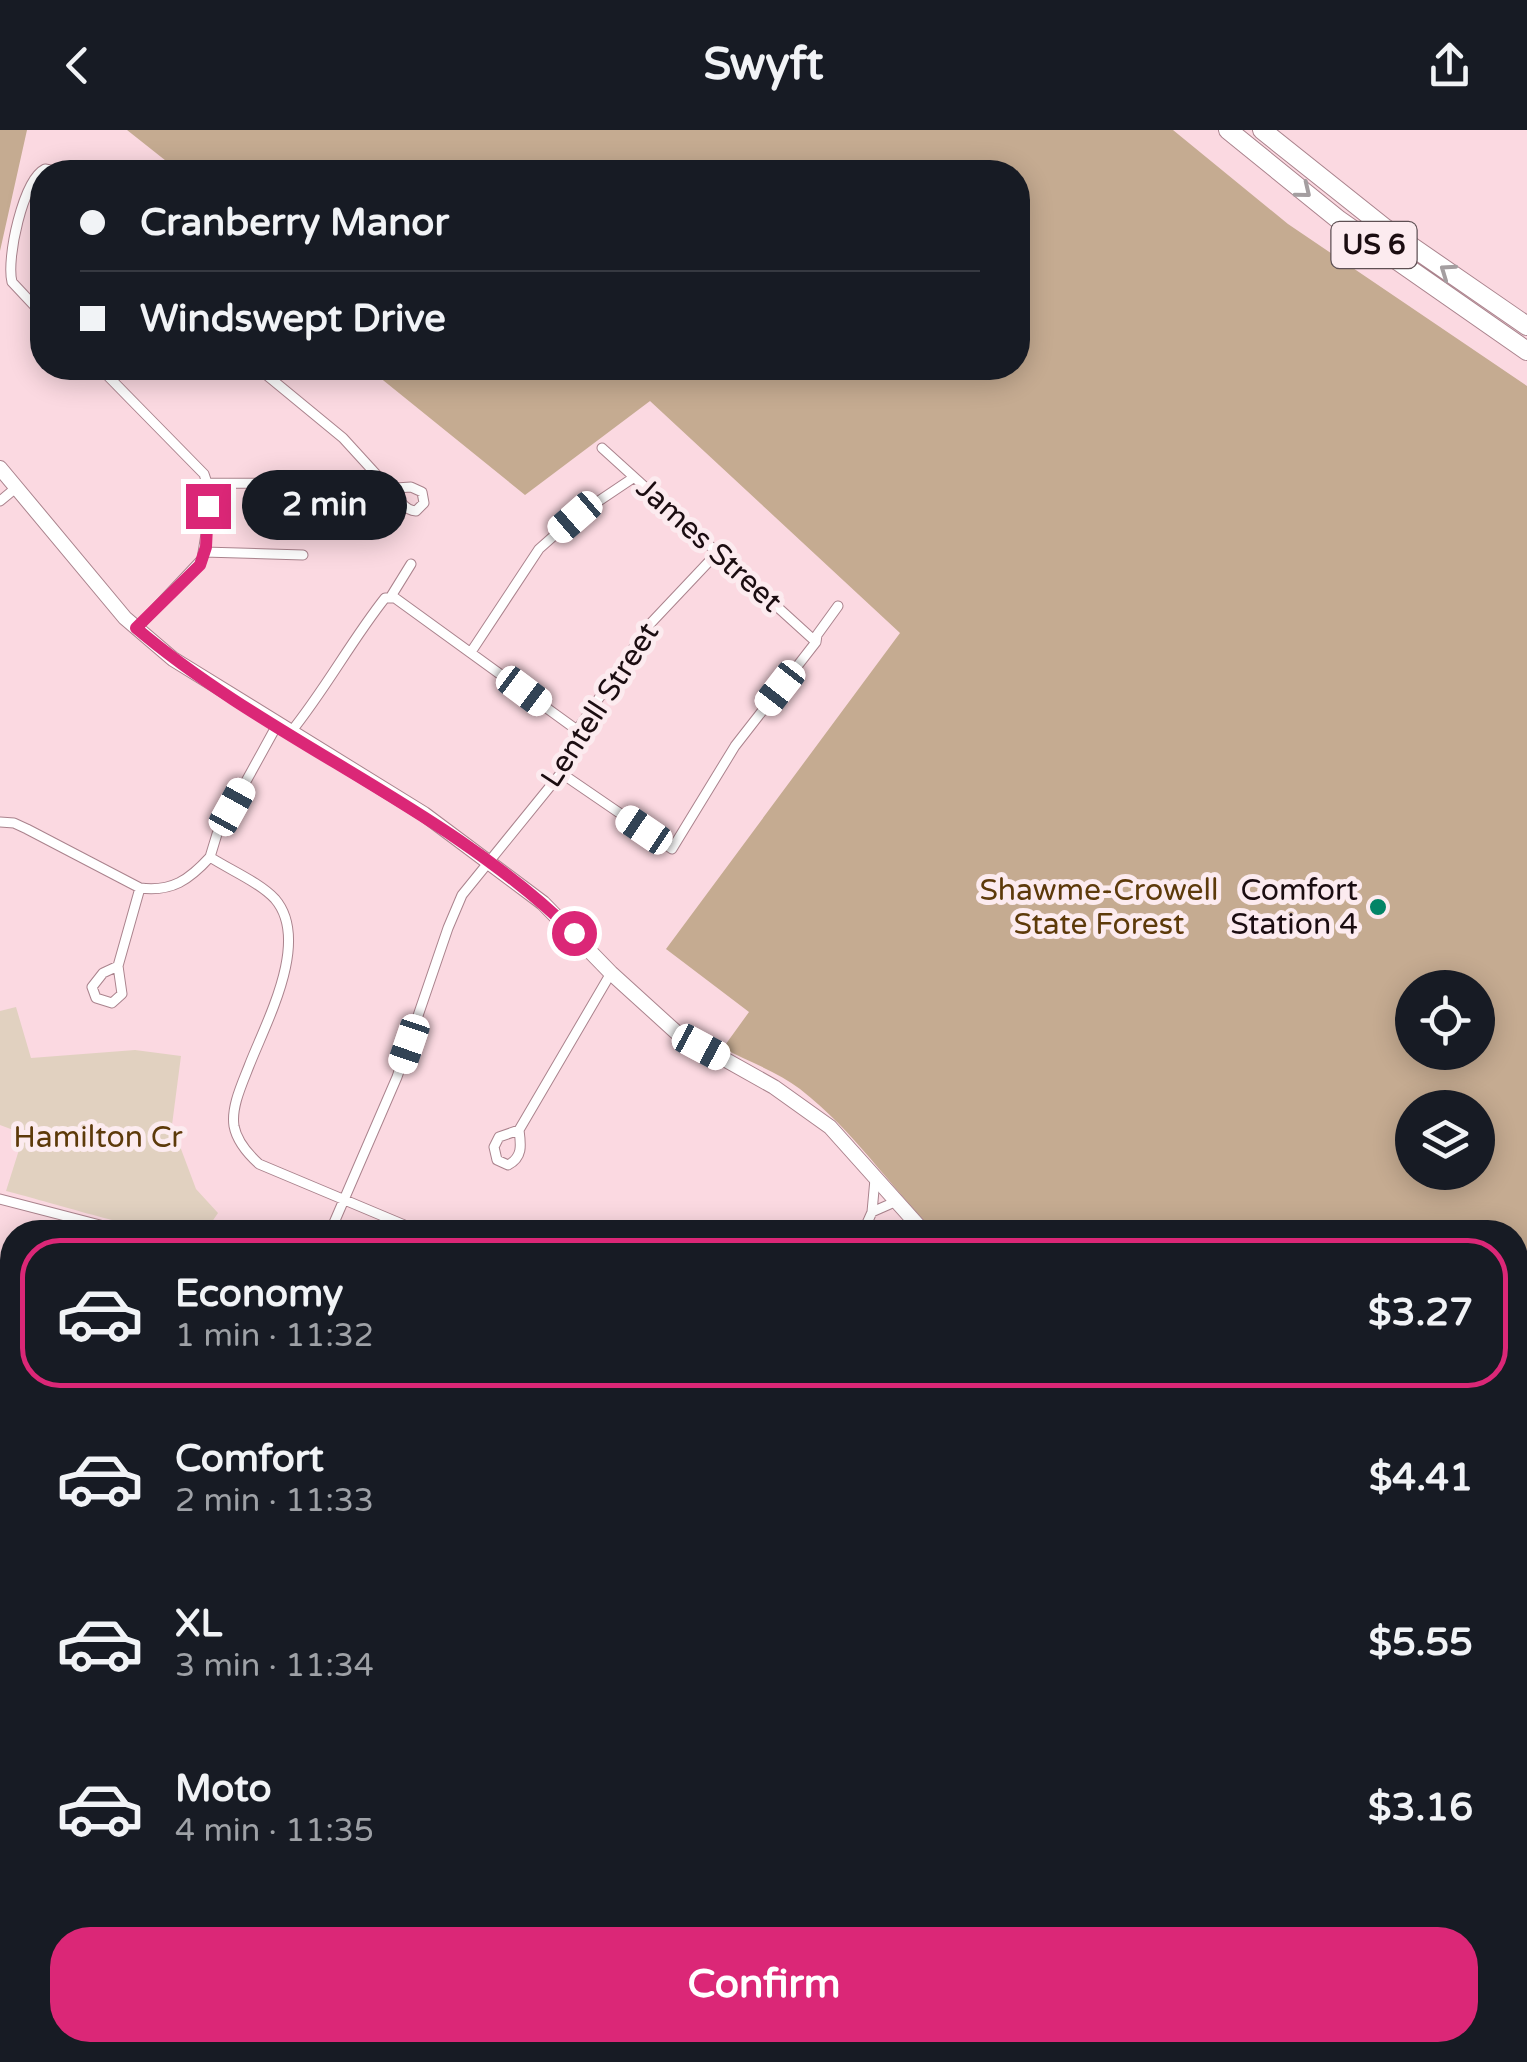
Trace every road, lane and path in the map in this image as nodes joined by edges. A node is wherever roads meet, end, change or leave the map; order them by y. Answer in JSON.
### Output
{"nodes":[{"id":1,"x":1228,"y":130,"type":"edge"},
{"id":2,"x":1262,"y":130,"type":"edge"},
{"id":3,"x":30,"y":188,"type":"edge"},
{"id":4,"x":30,"y":301,"type":"edge"},
{"id":5,"x":1527,"y":326,"type":"edge"},
{"id":6,"x":1527,"y":351,"type":"edge"},
{"id":7,"x":112,"y":380,"type":"edge"},
{"id":8,"x":273,"y":380,"type":"edge"},
{"id":9,"x":602,"y":448,"type":"dead end"},
{"id":10,"x":0,"y":468,"type":"edge"},
{"id":11,"x":633,"y":478,"type":"junction"},
{"id":12,"x":208,"y":483,"type":"junction"},
{"id":13,"x":385,"y":484,"type":"junction"},
{"id":14,"x":17,"y":488,"type":"junction"},
{"id":15,"x":396,"y":488,"type":"dead end"},
{"id":16,"x":0,"y":501,"type":"edge"},
{"id":17,"x":204,"y":552,"type":"junction"},
{"id":18,"x":717,"y":553,"type":"junction"},
{"id":19,"x":303,"y":554,"type":"dead end"},
{"id":20,"x":411,"y":564,"type":"dead end"},
{"id":21,"x":390,"y":598,"type":"junction"},
{"id":22,"x":838,"y":606,"type":"dead end"},
{"id":23,"x":136,"y":628,"type":"junction"},
{"id":24,"x":816,"y":642,"type":"junction"},
{"id":25,"x":472,"y":652,"type":"junction"},
{"id":26,"x":284,"y":730,"type":"junction"},
{"id":27,"x":577,"y":730,"type":"junction"},
{"id":28,"x":560,"y":773,"type":"junction"},
{"id":29,"x":0,"y":822,"type":"edge"},
{"id":30,"x":210,"y":857,"type":"junction"},
{"id":31,"x":486,"y":861,"type":"junction"},
{"id":32,"x":140,"y":888,"type":"junction"},
{"id":33,"x":118,"y":966,"type":"dead end"},
{"id":34,"x":610,"y":973,"type":"junction"},
{"id":35,"x":519,"y":1130,"type":"dead end"},
{"id":36,"x":875,"y":1176,"type":"junction"},
{"id":37,"x":0,"y":1199,"type":"edge"},
{"id":38,"x":346,"y":1200,"type":"junction"},
{"id":39,"x":897,"y":1202,"type":"junction"},
{"id":40,"x":872,"y":1212,"type":"junction"},
{"id":41,"x":81,"y":1220,"type":"edge"},
{"id":42,"x":336,"y":1220,"type":"edge"},
{"id":43,"x":393,"y":1220,"type":"edge"},
{"id":44,"x":868,"y":1220,"type":"edge"},
{"id":45,"x":913,"y":1220,"type":"edge"}],
"edges":[{"from":1,"to":6,"type":"highway","number":"US 6","one_way":true},
{"from":5,"to":2,"type":"highway","number":"US 6","one_way":true},
{"from":3,"to":4,"type":"street"},
{"from":7,"to":12,"type":"street"},
{"from":8,"to":13,"type":"street"},
{"from":9,"to":11,"type":"street","name":"James Street"},
{"from":10,"to":14,"type":"main road"},
{"from":11,"to":18,"type":"street","name":"James Street"},
{"from":11,"to":25,"type":"street"},
{"from":12,"to":13,"type":"street"},
{"from":12,"to":17,"type":"street"},
{"from":13,"to":15,"type":"street"},
{"from":14,"to":16,"type":"street"},
{"from":14,"to":23,"type":"main road"},
{"from":17,"to":19,"type":"street"},
{"from":17,"to":23,"type":"street"},
{"from":18,"to":24,"type":"street","name":"James Street"},
{"from":18,"to":27,"type":"street","name":"Lentell Street"},
{"from":20,"to":21,"type":"street"},
{"from":21,"to":25,"type":"street"},
{"from":21,"to":26,"type":"street"},
{"from":22,"to":24,"type":"street"},
{"from":23,"to":26,"type":"main road"},
{"from":24,"to":28,"type":"street"},
{"from":25,"to":27,"type":"street"},
{"from":26,"to":30,"type":"street"},
{"from":26,"to":31,"type":"main road"},
{"from":27,"to":28,"type":"street","name":"Lentell Street"},
{"from":28,"to":31,"type":"street","name":"Lentell Street"},
{"from":29,"to":32,"type":"street"},
{"from":30,"to":32,"type":"street"},
{"from":30,"to":38,"type":"street"},
{"from":31,"to":34,"type":"main road"},
{"from":31,"to":38,"type":"street","name":"Lentell Street"},
{"from":32,"to":33,"type":"street"},
{"from":34,"to":35,"type":"street"},
{"from":34,"to":36,"type":"main road"},
{"from":36,"to":39,"type":"main road"},
{"from":36,"to":40,"type":"street"},
{"from":37,"to":41,"type":"street"},
{"from":38,"to":42,"type":"street","name":"Lentell Street"},
{"from":38,"to":43,"type":"street"},
{"from":39,"to":40,"type":"street"},
{"from":39,"to":45,"type":"main road"},
{"from":40,"to":44,"type":"street"}]}
